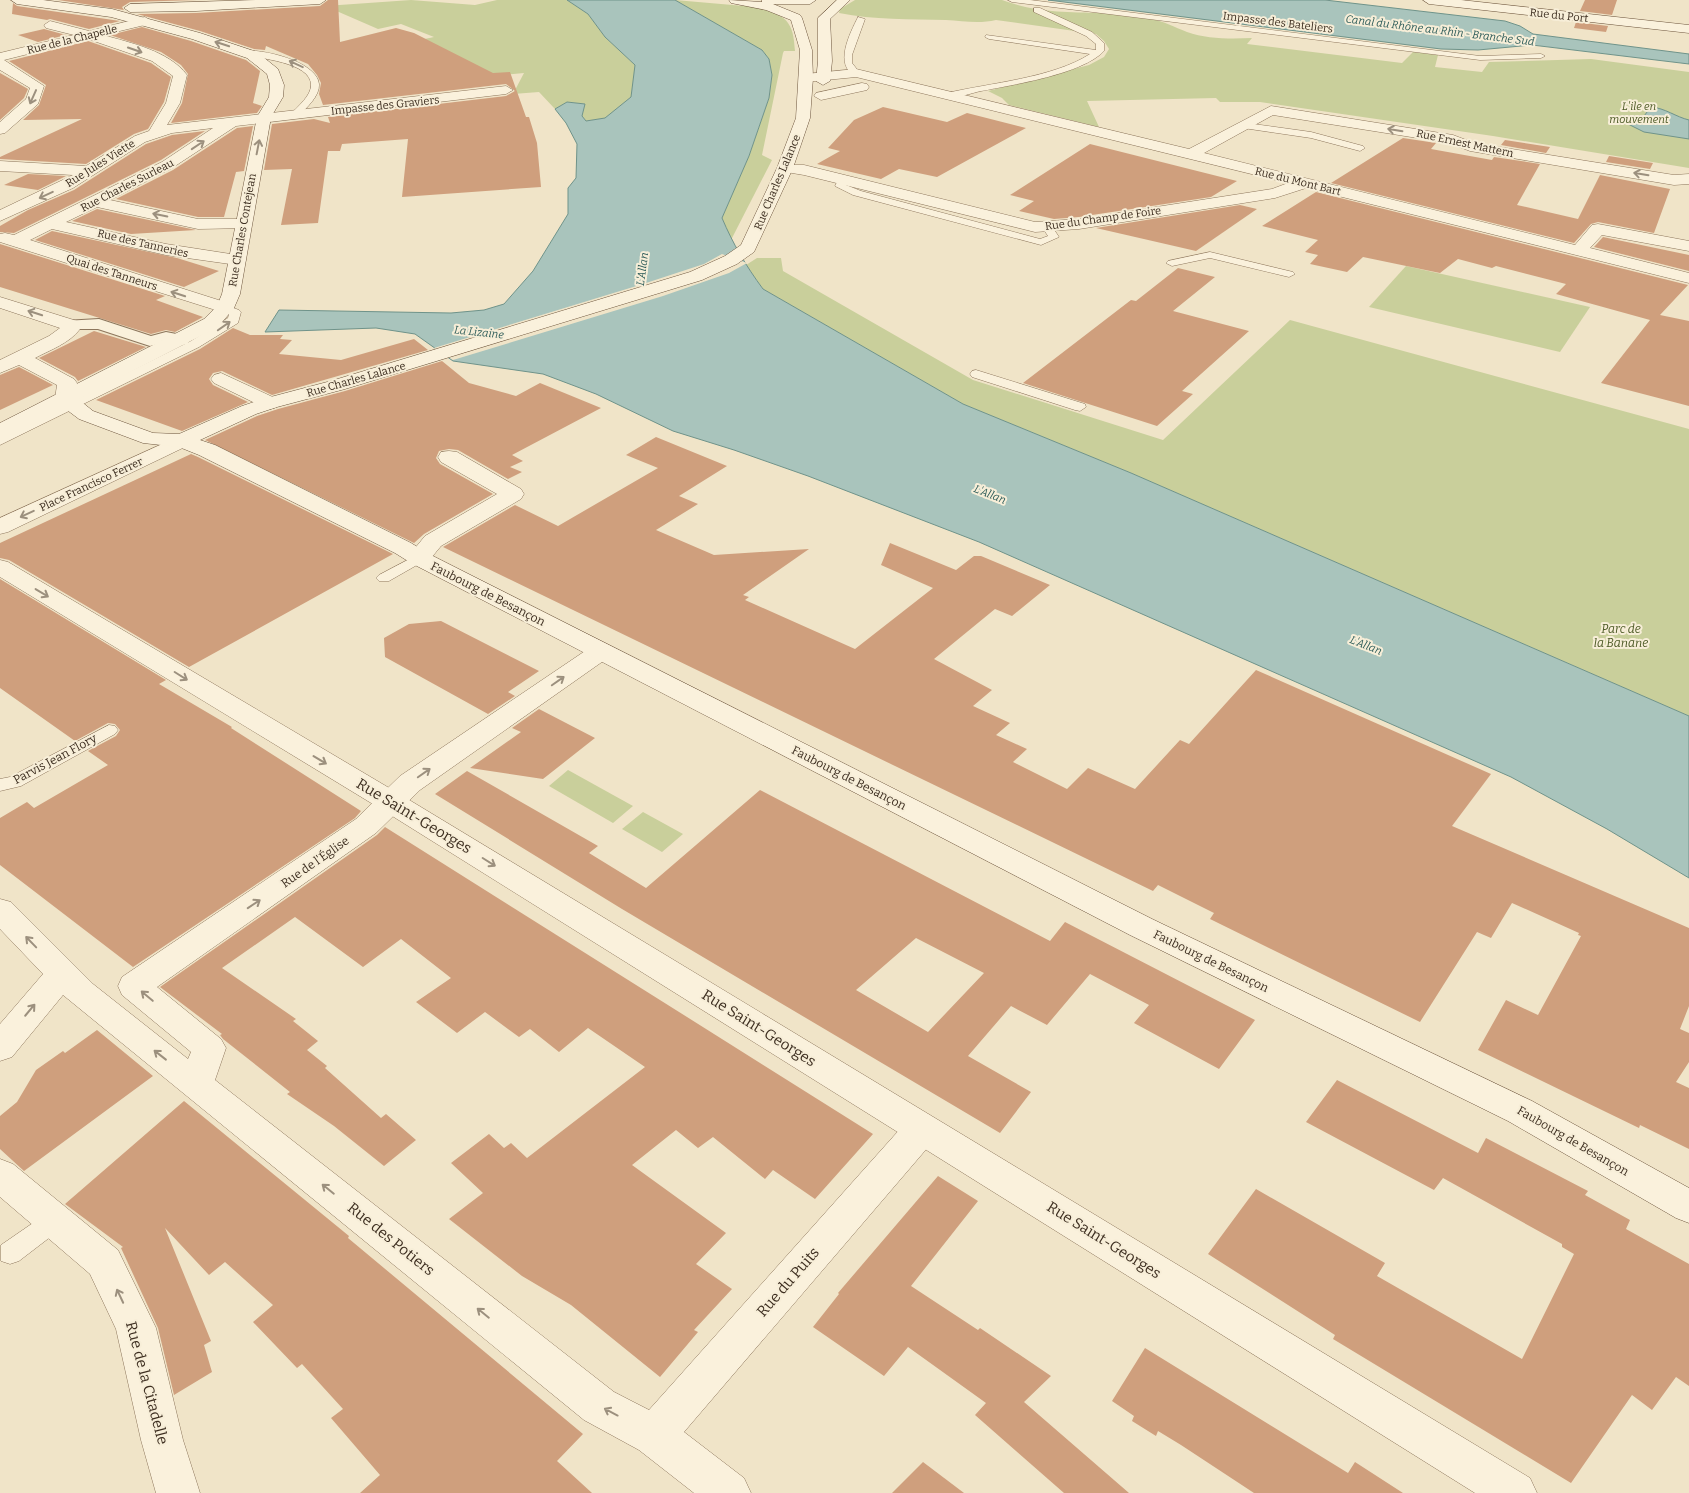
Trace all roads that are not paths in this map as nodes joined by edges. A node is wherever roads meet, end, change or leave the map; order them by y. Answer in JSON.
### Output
{"nodes":[{"id":1,"x":18,"y":0,"type":"edge"},
{"id":2,"x":320,"y":0,"type":"edge"},
{"id":3,"x":735,"y":0,"type":"edge"},
{"id":4,"x":751,"y":0,"type":"edge"},
{"id":5,"x":798,"y":0,"type":"edge"},
{"id":6,"x":802,"y":0,"type":"edge"},
{"id":7,"x":810,"y":0,"type":"edge"},
{"id":8,"x":844,"y":0,"type":"edge"},
{"id":9,"x":1012,"y":0,"type":"edge"},
{"id":10,"x":1429,"y":0,"type":"edge"},
{"id":11,"x":236,"y":5,"type":"junction"},
{"id":12,"x":196,"y":7,"type":"junction"},
{"id":13,"x":88,"y":9,"type":"junction"},
{"id":14,"x":796,"y":18,"type":"junction"},
{"id":15,"x":824,"y":18,"type":"junction"},
{"id":16,"x":861,"y":19,"type":"dead end"},
{"id":17,"x":145,"y":21,"type":"junction"},
{"id":18,"x":50,"y":25,"type":"dead end"},
{"id":19,"x":1689,"y":29,"type":"edge"},
{"id":20,"x":89,"y":35,"type":"junction"},
{"id":21,"x":196,"y":36,"type":"junction"},
{"id":22,"x":989,"y":37,"type":"dead end"},
{"id":23,"x":246,"y":53,"type":"junction"},
{"id":24,"x":1098,"y":53,"type":"junction"},
{"id":25,"x":1541,"y":56,"type":"dead end"},
{"id":26,"x":825,"y":57,"type":"junction"},
{"id":27,"x":1,"y":65,"type":"edge"},
{"id":28,"x":862,"y":75,"type":"junction"},
{"id":29,"x":806,"y":81,"type":"junction"},
{"id":30,"x":906,"y":86,"type":"junction"},
{"id":31,"x":823,"y":87,"type":"junction"},
{"id":32,"x":852,"y":89,"type":"junction"},
{"id":33,"x":506,"y":90,"type":"dead end"},
{"id":34,"x":950,"y":95,"type":"junction"},
{"id":35,"x":296,"y":114,"type":"junction"},
{"id":36,"x":264,"y":117,"type":"junction"},
{"id":37,"x":803,"y":118,"type":"junction"},
{"id":38,"x":233,"y":121,"type":"junction"},
{"id":39,"x":1246,"y":126,"type":"junction"},
{"id":40,"x":0,"y":130,"type":"edge"},
{"id":41,"x":156,"y":132,"type":"junction"},
{"id":42,"x":1360,"y":148,"type":"dead end"},
{"id":43,"x":1192,"y":154,"type":"junction"},
{"id":44,"x":0,"y":166,"type":"edge"},
{"id":45,"x":785,"y":168,"type":"junction"},
{"id":46,"x":89,"y":171,"type":"junction"},
{"id":47,"x":1689,"y":179,"type":"edge"},
{"id":48,"x":1306,"y":183,"type":"junction"},
{"id":49,"x":97,"y":202,"type":"junction"},
{"id":50,"x":0,"y":216,"type":"edge"},
{"id":51,"x":49,"y":224,"type":"junction"},
{"id":52,"x":198,"y":224,"type":"junction"},
{"id":53,"x":243,"y":224,"type":"junction"},
{"id":54,"x":8,"y":238,"type":"edge"},
{"id":55,"x":1689,"y":246,"type":"edge"},
{"id":56,"x":155,"y":248,"type":"junction"},
{"id":57,"x":1578,"y":251,"type":"junction"},
{"id":58,"x":237,"y":260,"type":"junction"},
{"id":59,"x":1172,"y":263,"type":"dead end"},
{"id":60,"x":1289,"y":274,"type":"dead end"},
{"id":61,"x":1689,"y":278,"type":"edge"},
{"id":62,"x":0,"y":302,"type":"edge"},
{"id":63,"x":225,"y":308,"type":"junction"},
{"id":64,"x":70,"y":324,"type":"junction"},
{"id":65,"x":181,"y":340,"type":"junction"},
{"id":66,"x":21,"y":358,"type":"junction"},
{"id":67,"x":0,"y":367,"type":"edge"},
{"id":68,"x":976,"y":374,"type":"dead end"},
{"id":69,"x":221,"y":379,"type":"dead end"},
{"id":70,"x":68,"y":402,"type":"junction"},
{"id":71,"x":270,"y":403,"type":"junction"},
{"id":72,"x":1080,"y":407,"type":"dead end"},
{"id":73,"x":0,"y":430,"type":"edge"},
{"id":74,"x":0,"y":442,"type":"edge"},
{"id":75,"x":182,"y":442,"type":"junction"},
{"id":76,"x":448,"y":457,"type":"dead end"},
{"id":77,"x":0,"y":527,"type":"edge"},
{"id":78,"x":419,"y":558,"type":"junction"},
{"id":79,"x":0,"y":568,"type":"edge"},
{"id":80,"x":384,"y":578,"type":"dead end"},
{"id":81,"x":600,"y":652,"type":"junction"},
{"id":82,"x":109,"y":730,"type":"dead end"},
{"id":83,"x":0,"y":785,"type":"edge"},
{"id":84,"x":391,"y":802,"type":"junction"},
{"id":85,"x":0,"y":910,"type":"edge"},
{"id":86,"x":61,"y":974,"type":"junction"},
{"id":87,"x":0,"y":1048,"type":"edge"},
{"id":88,"x":197,"y":1084,"type":"junction"},
{"id":89,"x":922,"y":1129,"type":"junction"},
{"id":90,"x":0,"y":1175,"type":"edge"},
{"id":91,"x":1689,"y":1207,"type":"edge"},
{"id":92,"x":54,"y":1221,"type":"junction"},
{"id":93,"x":10,"y":1253,"type":"dead end"},
{"id":94,"x":654,"y":1435,"type":"junction"},
{"id":95,"x":178,"y":1493,"type":"edge"},
{"id":96,"x":729,"y":1493,"type":"edge"},
{"id":97,"x":1515,"y":1493,"type":"edge"}],
"edges":[{"from":1,"to":13,"type":"street"},
{"from":2,"to":11,"type":"street"},
{"from":3,"to":14,"type":"street"},
{"from":4,"to":6,"type":"street"},
{"from":5,"to":6,"type":"street"},
{"from":6,"to":7,"type":"street"},
{"from":6,"to":14,"type":"street"},
{"from":6,"to":15,"type":"street"},
{"from":8,"to":15,"type":"street"},
{"from":9,"to":24,"type":"lane"},
{"from":9,"to":25,"type":"lane","name":"Impasse des Bateliers"},
{"from":10,"to":19,"type":"street","name":"Rue du Port"},
{"from":11,"to":12,"type":"street"},
{"from":11,"to":21,"type":"street"},
{"from":12,"to":13,"type":"street"},
{"from":12,"to":17,"type":"street","name":"Rue de la Chapelle"},
{"from":13,"to":17,"type":"street","name":"Rue Charles Contejean"},
{"from":14,"to":29,"type":"street","name":"Rue Charles Lalance"},
{"from":15,"to":26,"type":"street"},
{"from":16,"to":28,"type":"lane"},
{"from":17,"to":20,"type":"street","name":"Rue de la Chapelle"},
{"from":17,"to":21,"type":"street","name":"Rue Charles Contejean"},
{"from":18,"to":20,"type":"street"},
{"from":20,"to":27,"type":"street","name":"Rue de la Chapelle"},
{"from":20,"to":41,"type":"street","one_way":true},
{"from":23,"to":21,"type":"street","name":"Rue Charles Contejean","one_way":true},
{"from":22,"to":24,"type":"lane"},
{"from":35,"to":23,"type":"lane","one_way":true},
{"from":23,"to":36,"type":"street","name":"Rue Charles Contejean"},
{"from":24,"to":34,"type":"lane"},
{"from":26,"to":28,"type":"street","name":"Rue du Mont Bart"},
{"from":26,"to":31,"type":"street"},
{"from":27,"to":40,"type":"street","one_way":true},
{"from":28,"to":30,"type":"street","name":"Rue du Mont Bart"},
{"from":28,"to":31,"type":"street","name":"Rue du Mont Bart"},
{"from":28,"to":32,"type":"street"},
{"from":29,"to":31,"type":"street","name":"Rue du Mont Bart"},
{"from":29,"to":37,"type":"street","name":"Rue Charles Lalance"},
{"from":30,"to":32,"type":"street","name":"Rue du Mont Bart"},
{"from":30,"to":34,"type":"street","name":"Rue du Mont Bart"},
{"from":31,"to":32,"type":"street","name":"Rue du Mont Bart"},
{"from":31,"to":37,"type":"street","name":"Rue Charles Lalance"},
{"from":33,"to":35,"type":"street","name":"Impasse des Graviers"},
{"from":34,"to":43,"type":"street","name":"Rue du Mont Bart"},
{"from":35,"to":36,"type":"street","name":"Impasse des Graviers"},
{"from":36,"to":38,"type":"street","name":"Rue Jules Viette"},
{"from":53,"to":36,"type":"street","name":"Rue Charles Contejean","one_way":true},
{"from":37,"to":45,"type":"street","name":"Rue Charles Lalance"},
{"from":38,"to":41,"type":"street","name":"Rue Jules Viette"},
{"from":49,"to":38,"type":"street","name":"Rue Charles Surleau","one_way":true},
{"from":39,"to":42,"type":"lane"},
{"from":39,"to":43,"type":"street","name":"Rue Ernest Mattern"},
{"from":47,"to":39,"type":"street","name":"Rue Ernest Mattern","one_way":true},
{"from":41,"to":46,"type":"street","name":"Rue Jules Viette"},
{"from":43,"to":48,"type":"street","name":"Rue du Mont Bart"},
{"from":44,"to":46,"type":"street"},
{"from":45,"to":48,"type":"street","name":"Rue du Champ de Foire"},
{"from":45,"to":71,"type":"street","name":"Rue Charles Lalance"},
{"from":46,"to":50,"type":"street","name":"Rue Jules Viette","one_way":true},
{"from":48,"to":57,"type":"street","name":"Rue du Mont Bart"},
{"from":49,"to":51,"type":"street","name":"Rue Charles Surleau"},
{"from":52,"to":49,"type":"street","one_way":true},
{"from":51,"to":54,"type":"street","name":"Rue Charles Surleau"},
{"from":51,"to":56,"type":"street","name":"Rue des Tanneries"},
{"from":52,"to":53,"type":"street"},
{"from":52,"to":56,"type":"street"},
{"from":53,"to":58,"type":"street","name":"Rue Charles Contejean"},
{"from":63,"to":54,"type":"street","name":"Quai des Tanneurs","one_way":true},
{"from":55,"to":57,"type":"street"},
{"from":56,"to":58,"type":"street","name":"Rue des Tanneries"},
{"from":57,"to":61,"type":"street","name":"Rue du Mont Bart"},
{"from":58,"to":63,"type":"street","name":"Rue Charles Contejean"},
{"from":59,"to":60,"type":"lane"},
{"from":64,"to":62,"type":"street","one_way":true},
{"from":63,"to":65,"type":"street","name":"Rue Charles Contejean"},
{"from":70,"to":63,"type":"lane","one_way":true},
{"from":64,"to":65,"type":"street"},
{"from":64,"to":66,"type":"street"},
{"from":65,"to":70,"type":"street","name":"Rue Charles Contejean"},
{"from":66,"to":67,"type":"street"},
{"from":66,"to":70,"type":"street"},
{"from":68,"to":72,"type":"lane"},
{"from":69,"to":71,"type":"street"},
{"from":70,"to":73,"type":"street","name":"Rue Charles Contejean"},
{"from":70,"to":74,"type":"lane"},
{"from":70,"to":75,"type":"street","name":"Faubourg de Besançon"},
{"from":71,"to":75,"type":"street","name":"Rue Charles Lalance"},
{"from":75,"to":77,"type":"street","name":"Place Francisco Ferrer","one_way":true},
{"from":75,"to":78,"type":"street","name":"Faubourg de Besançon"},
{"from":76,"to":78,"type":"street"},
{"from":78,"to":80,"type":"lane"},
{"from":78,"to":81,"type":"street","name":"Faubourg de Besançon"},
{"from":79,"to":84,"type":"street","name":"Rue Saint-Georges","one_way":true},
{"from":84,"to":81,"type":"street","name":"Rue de l'Église","one_way":true},
{"from":81,"to":91,"type":"street","name":"Faubourg de Besançon"},
{"from":82,"to":83,"type":"lane","name":"Parvis Jean Flory"},
{"from":88,"to":84,"type":"street","name":"Rue de l'Église","one_way":true},
{"from":84,"to":89,"type":"street","name":"Rue Saint-Georges","one_way":true},
{"from":86,"to":85,"type":"street","name":"Rue des Potiers","one_way":true},
{"from":87,"to":86,"type":"street","one_way":true},
{"from":88,"to":86,"type":"street","name":"Rue des Potiers","one_way":true},
{"from":94,"to":88,"type":"street","name":"Rue des Potiers","one_way":true},
{"from":89,"to":94,"type":"street","name":"Rue du Puits"},
{"from":89,"to":97,"type":"street","name":"Rue Saint-Georges"},
{"from":90,"to":92,"type":"street","name":"Rue de la Citadelle"},
{"from":92,"to":93,"type":"lane"},
{"from":95,"to":92,"type":"street","name":"Rue de la Citadelle","one_way":true},
{"from":94,"to":96,"type":"street","name":"Rue des Potiers"}]}
